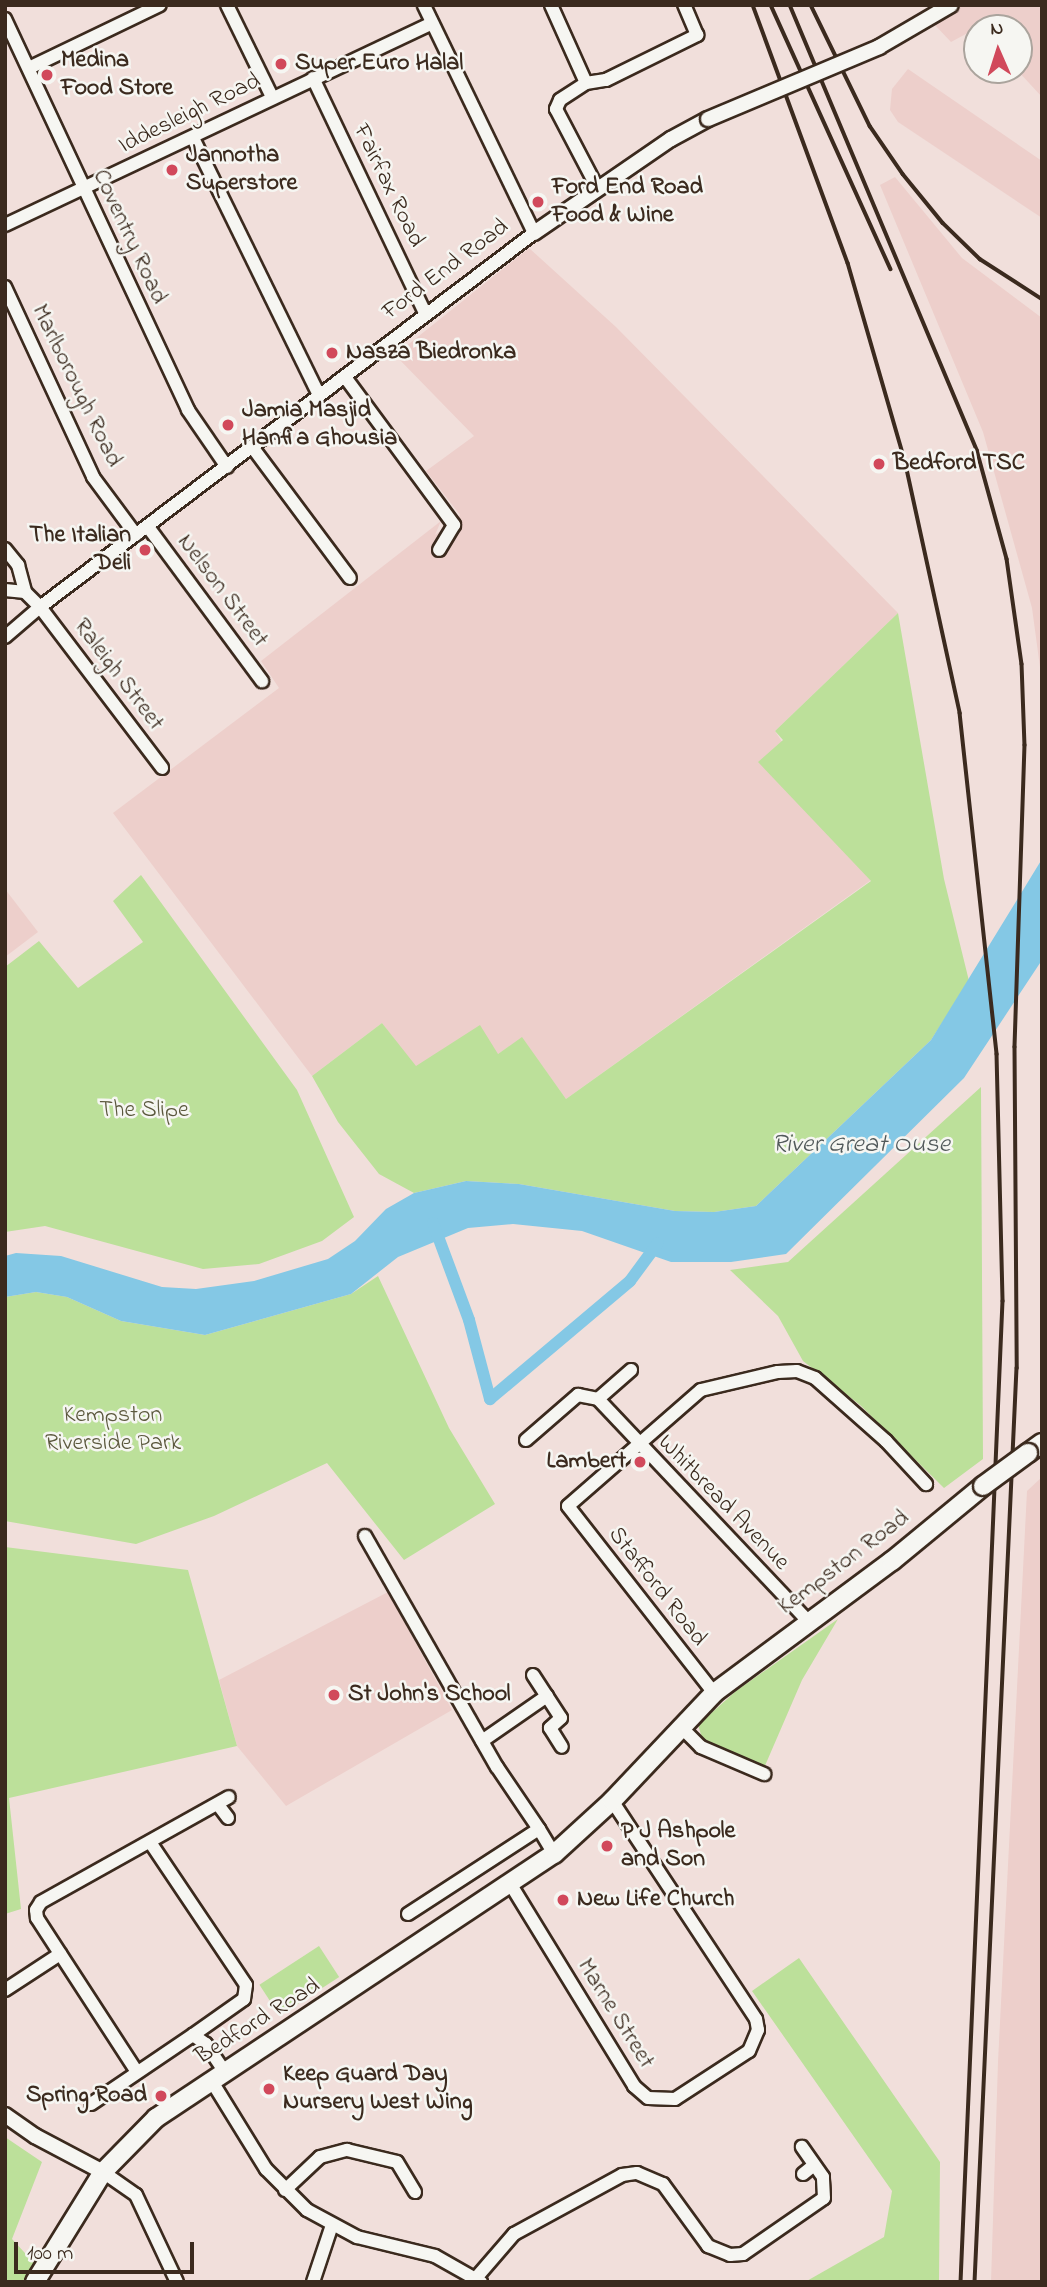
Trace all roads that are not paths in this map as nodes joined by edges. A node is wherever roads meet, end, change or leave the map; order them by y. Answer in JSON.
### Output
{"nodes":[{"id":1,"x":160,"y":5,"type":"edge"},
{"id":2,"x":227,"y":5,"type":"edge"},
{"id":3,"x":424,"y":5,"type":"edge"},
{"id":4,"x":551,"y":5,"type":"edge"},
{"id":5,"x":684,"y":5,"type":"edge"},
{"id":6,"x":951,"y":5,"type":"edge"},
{"id":7,"x":133,"y":11,"type":"edge"},
{"id":8,"x":5,"y":19,"type":"edge"},
{"id":9,"x":432,"y":23,"type":"junction"},
{"id":10,"x":29,"y":68,"type":"junction"},
{"id":11,"x":313,"y":78,"type":"junction"},
{"id":12,"x":586,"y":83,"type":"junction"},
{"id":13,"x":272,"y":97,"type":"junction"},
{"id":14,"x":192,"y":138,"type":"junction"},
{"id":15,"x":83,"y":189,"type":"junction"},
{"id":16,"x":598,"y":189,"type":"junction"},
{"id":17,"x":5,"y":225,"type":"edge"},
{"id":18,"x":534,"y":233,"type":"junction"},
{"id":19,"x":5,"y":287,"type":"edge"},
{"id":20,"x":425,"y":313,"type":"junction"},
{"id":21,"x":345,"y":377,"type":"junction"},
{"id":22,"x":319,"y":395,"type":"junction"},
{"id":23,"x":253,"y":448,"type":"junction"},
{"id":24,"x":227,"y":467,"type":"junction"},
{"id":25,"x":148,"y":527,"type":"junction"},
{"id":26,"x":136,"y":535,"type":"junction"},
{"id":27,"x":439,"y":550,"type":"dead end"},
{"id":28,"x":6,"y":551,"type":"edge"},
{"id":29,"x":350,"y":578,"type":"dead end"},
{"id":30,"x":5,"y":590,"type":"edge"},
{"id":31,"x":25,"y":592,"type":"junction"},
{"id":32,"x":40,"y":607,"type":"junction"},
{"id":33,"x":5,"y":638,"type":"edge"},
{"id":34,"x":262,"y":681,"type":"dead end"},
{"id":35,"x":162,"y":768,"type":"dead end"},
{"id":36,"x":631,"y":1370,"type":"dead end"},
{"id":37,"x":598,"y":1399,"type":"junction"},
{"id":38,"x":526,"y":1440,"type":"dead end"},
{"id":39,"x":638,"y":1444,"type":"junction"},
{"id":40,"x":1035,"y":1448,"type":"edge"},
{"id":41,"x":926,"y":1484,"type":"dead end"},
{"id":42,"x":365,"y":1536,"type":"dead end"},
{"id":43,"x":808,"y":1621,"type":"junction"},
{"id":44,"x":533,"y":1675,"type":"dead end"},
{"id":45,"x":713,"y":1693,"type":"junction"},
{"id":46,"x":547,"y":1696,"type":"junction"},
{"id":47,"x":680,"y":1726,"type":"junction"},
{"id":48,"x":482,"y":1741,"type":"junction"},
{"id":49,"x":562,"y":1747,"type":"dead end"},
{"id":50,"x":764,"y":1773,"type":"dead end"},
{"id":51,"x":229,"y":1797,"type":"dead end"},
{"id":52,"x":612,"y":1801,"type":"junction"},
{"id":53,"x":219,"y":1806,"type":"junction"},
{"id":54,"x":228,"y":1818,"type":"dead end"},
{"id":55,"x":539,"y":1829,"type":"junction"},
{"id":56,"x":150,"y":1842,"type":"junction"},
{"id":57,"x":554,"y":1854,"type":"junction"},
{"id":58,"x":511,"y":1885,"type":"junction"},
{"id":59,"x":408,"y":1914,"type":"dead end"},
{"id":60,"x":60,"y":1954,"type":"junction"},
{"id":61,"x":5,"y":1990,"type":"edge"},
{"id":62,"x":193,"y":2035,"type":"junction"},
{"id":63,"x":137,"y":2071,"type":"junction"},
{"id":64,"x":218,"y":2076,"type":"junction"},
{"id":65,"x":91,"y":2104,"type":"dead end"},
{"id":66,"x":5,"y":2115,"type":"edge"},
{"id":67,"x":802,"y":2147,"type":"dead end"},
{"id":68,"x":814,"y":2165,"type":"junction"},
{"id":69,"x":103,"y":2172,"type":"junction"},
{"id":70,"x":803,"y":2174,"type":"dead end"},
{"id":71,"x":285,"y":2190,"type":"junction"},
{"id":72,"x":415,"y":2192,"type":"dead end"},
{"id":73,"x":331,"y":2225,"type":"junction"},
{"id":74,"x":478,"y":2280,"type":"edge"},
{"id":75,"x":36,"y":2282,"type":"edge"},
{"id":76,"x":177,"y":2282,"type":"edge"},
{"id":77,"x":313,"y":2282,"type":"edge"}],
"edges":[{"from":1,"to":7,"type":"street"},
{"from":2,"to":13,"type":"street"},
{"from":3,"to":9,"type":"street"},
{"from":4,"to":12,"type":"street"},
{"from":5,"to":12,"type":"street"},
{"from":6,"to":16,"type":"street","name":"Ford End Road","bridge":true},
{"from":7,"to":10,"type":"street"},
{"from":8,"to":10,"type":"street","name":"Coventry Road"},
{"from":9,"to":11,"type":"street","name":"Iddesleigh Road"},
{"from":9,"to":18,"type":"street"},
{"from":10,"to":15,"type":"street","name":"Coventry Road"},
{"from":11,"to":13,"type":"street","name":"Iddesleigh Road"},
{"from":11,"to":20,"type":"street","name":"Fairfax Road"},
{"from":12,"to":16,"type":"street"},
{"from":13,"to":14,"type":"street","name":"Iddesleigh Road"},
{"from":14,"to":15,"type":"street","name":"Iddesleigh Road"},
{"from":14,"to":22,"type":"street"},
{"from":15,"to":17,"type":"street","name":"Iddesleigh Road"},
{"from":15,"to":24,"type":"street","name":"Coventry Road"},
{"from":16,"to":18,"type":"street","name":"Ford End Road"},
{"from":18,"to":20,"type":"street","name":"Ford End Road"},
{"from":19,"to":26,"type":"street","name":"Marlborough Road"},
{"from":20,"to":21,"type":"street","name":"Ford End Road"},
{"from":21,"to":22,"type":"street","name":"Ford End Road"},
{"from":21,"to":27,"type":"street"},
{"from":22,"to":23,"type":"street","name":"Ford End Road"},
{"from":23,"to":24,"type":"street","name":"Ford End Road"},
{"from":23,"to":29,"type":"street"},
{"from":24,"to":25,"type":"street","name":"Ford End Road"},
{"from":25,"to":26,"type":"street","name":"Ford End Road"},
{"from":25,"to":34,"type":"street","name":"Nelson Street"},
{"from":26,"to":32,"type":"street","name":"Ford End Road"},
{"from":28,"to":31,"type":"street"},
{"from":30,"to":31,"type":"street"},
{"from":31,"to":32,"type":"street"},
{"from":32,"to":33,"type":"street","name":"Ford End Road"},
{"from":32,"to":35,"type":"street","name":"Raleigh Street"},
{"from":36,"to":37,"type":"street"},
{"from":37,"to":38,"type":"street"},
{"from":37,"to":39,"type":"street","name":"Whitbread Avenue"},
{"from":39,"to":41,"type":"street"},
{"from":39,"to":43,"type":"street","name":"Whitbread Avenue"},
{"from":39,"to":45,"type":"street","name":"Stafford Road"},
{"from":40,"to":43,"type":"main road","name":"Kempston Road","bridge":true},
{"from":42,"to":48,"type":"street"},
{"from":43,"to":45,"type":"main road","name":"Kempston Road"},
{"from":44,"to":46,"type":"street"},
{"from":45,"to":47,"type":"main road","name":"Kempston Road"},
{"from":46,"to":48,"type":"street"},
{"from":46,"to":49,"type":"street"},
{"from":47,"to":50,"type":"street"},
{"from":47,"to":52,"type":"main road","name":"Bedford Road"},
{"from":48,"to":55,"type":"street"},
{"from":51,"to":53,"type":"street"},
{"from":52,"to":57,"type":"main road","name":"Bedford Road"},
{"from":52,"to":58,"type":"street","name":"Marne Street"},
{"from":53,"to":54,"type":"street"},
{"from":53,"to":56,"type":"street"},
{"from":55,"to":57,"type":"street"},
{"from":55,"to":59,"type":"street"},
{"from":56,"to":60,"type":"street"},
{"from":56,"to":62,"type":"street"},
{"from":57,"to":58,"type":"main road","name":"Bedford Road"},
{"from":58,"to":64,"type":"main road","name":"Bedford Road"},
{"from":60,"to":61,"type":"street"},
{"from":60,"to":63,"type":"street"},
{"from":62,"to":63,"type":"street"},
{"from":62,"to":64,"type":"street"},
{"from":63,"to":65,"type":"street"},
{"from":64,"to":69,"type":"main road","name":"Bedford Road"},
{"from":64,"to":71,"type":"street"},
{"from":66,"to":69,"type":"street"},
{"from":67,"to":68,"type":"street"},
{"from":68,"to":70,"type":"street"},
{"from":68,"to":74,"type":"street"},
{"from":69,"to":75,"type":"main road","name":"Bedford Road"},
{"from":69,"to":76,"type":"street"},
{"from":71,"to":72,"type":"street"},
{"from":71,"to":73,"type":"street"},
{"from":73,"to":74,"type":"street"},
{"from":73,"to":77,"type":"street"}]}
